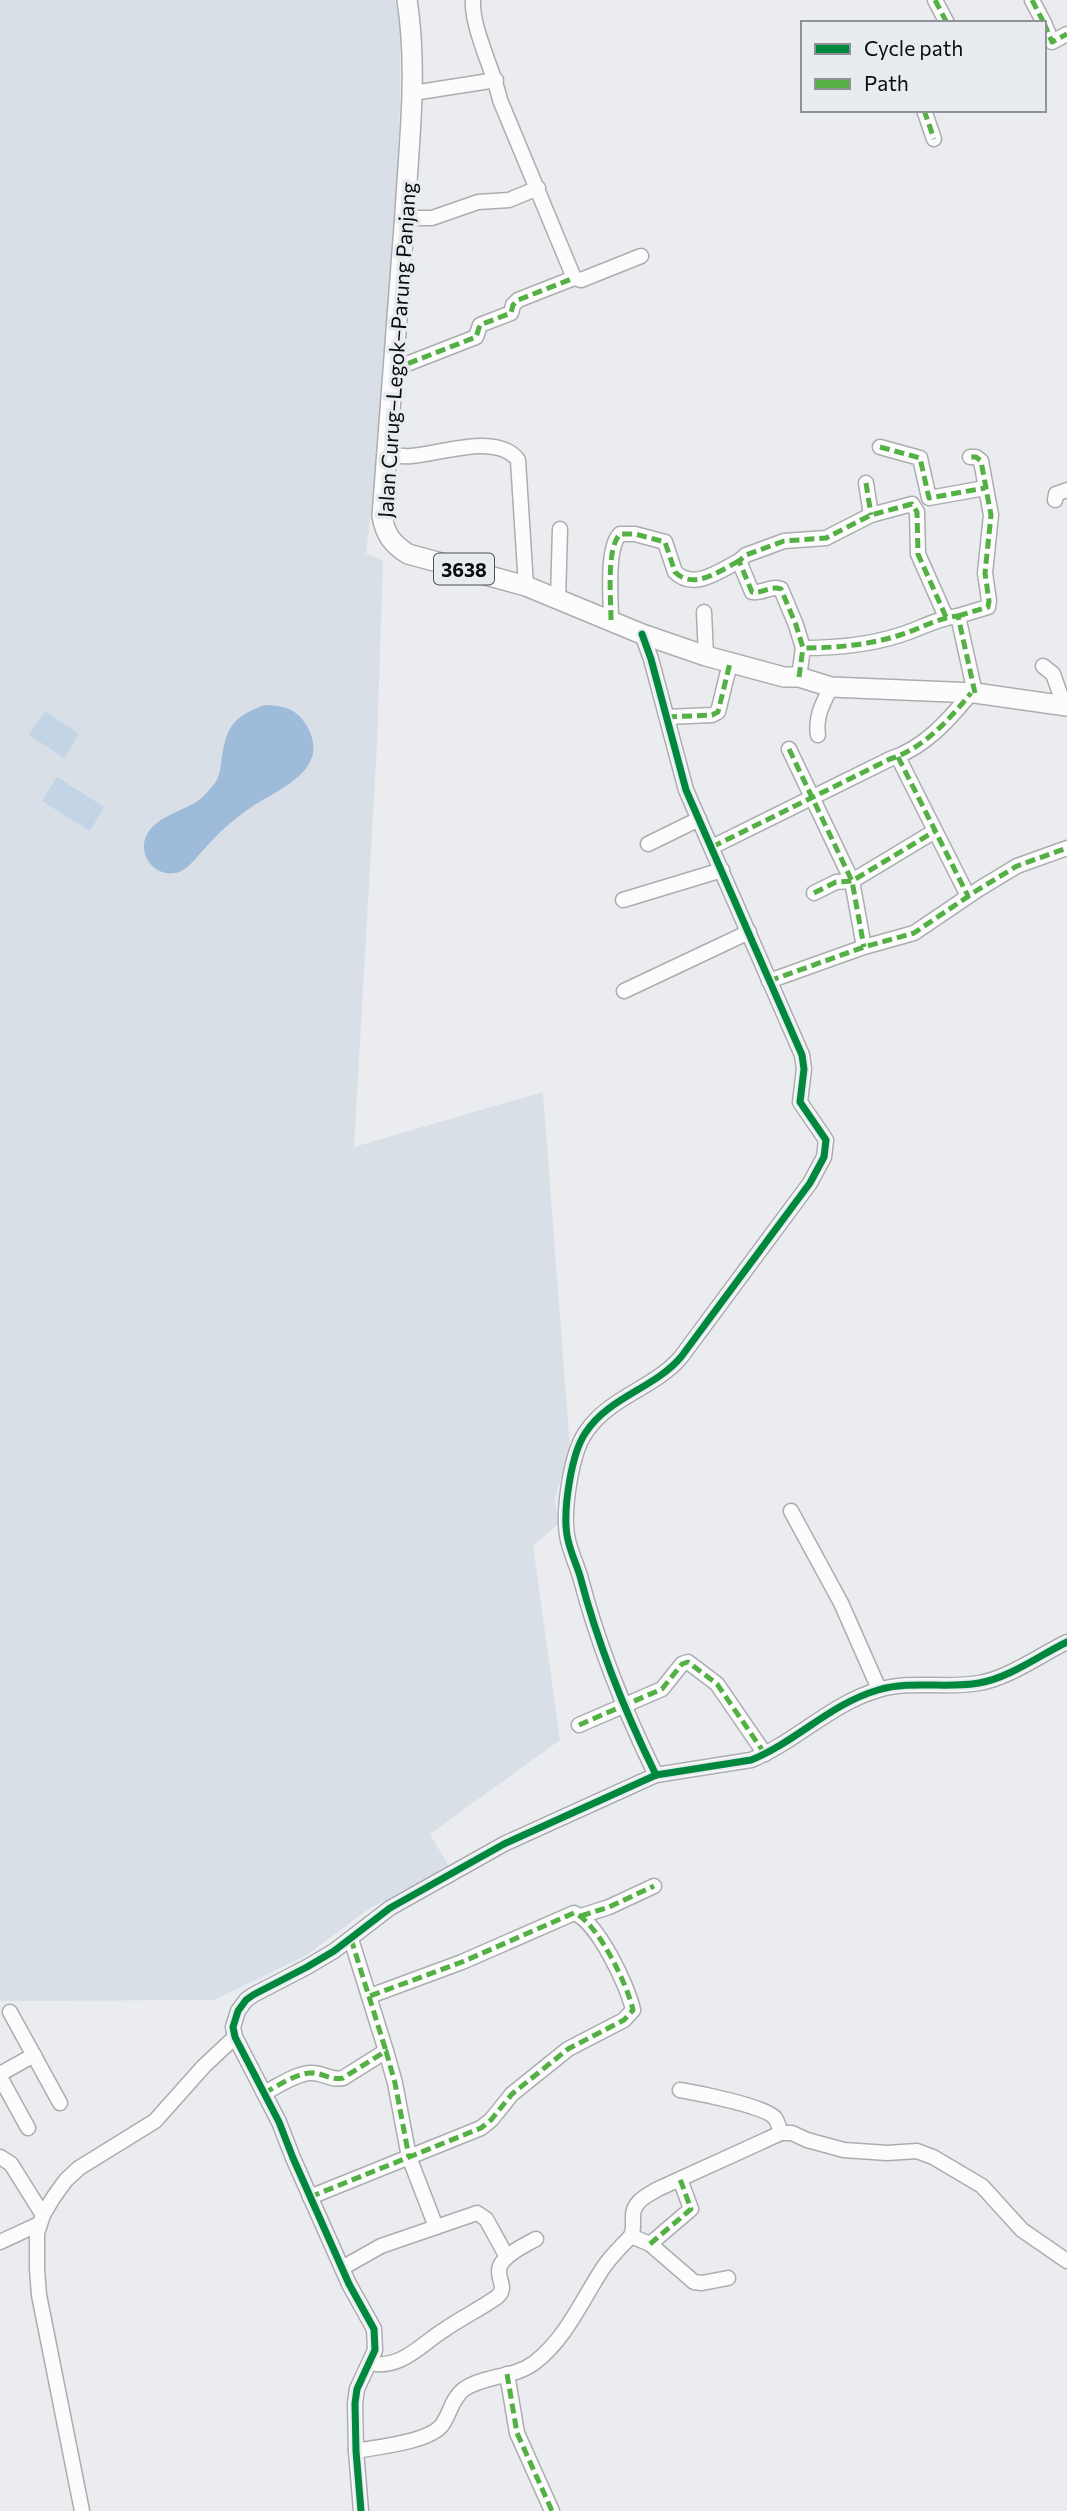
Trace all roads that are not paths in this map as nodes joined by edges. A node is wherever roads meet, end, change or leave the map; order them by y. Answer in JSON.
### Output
{"nodes":[{"id":1,"x":407,"y":0,"type":"edge"},
{"id":2,"x":473,"y":0,"type":"edge"},
{"id":3,"x":935,"y":0,"type":"edge"},
{"id":4,"x":1032,"y":0,"type":"edge"},
{"id":5,"x":946,"y":21,"type":"edge"},
{"id":6,"x":1043,"y":21,"type":"edge"},
{"id":7,"x":1067,"y":34,"type":"edge"},
{"id":8,"x":1048,"y":44,"type":"edge"},
{"id":9,"x":496,"y":80,"type":"junction"},
{"id":10,"x":413,"y":93,"type":"junction"},
{"id":11,"x":925,"y":112,"type":"edge"},
{"id":12,"x":934,"y":139,"type":"dead end"},
{"id":13,"x":538,"y":188,"type":"junction"},
{"id":14,"x":404,"y":218,"type":"junction"},
{"id":15,"x":640,"y":256,"type":"dead end"},
{"id":16,"x":574,"y":278,"type":"junction"},
{"id":17,"x":394,"y":369,"type":"junction"},
{"id":18,"x":880,"y":447,"type":"dead end"},
{"id":19,"x":388,"y":454,"type":"junction"},
{"id":20,"x":970,"y":457,"type":"dead end"},
{"id":21,"x":866,"y":483,"type":"dead end"},
{"id":22,"x":985,"y":488,"type":"junction"},
{"id":23,"x":1067,"y":490,"type":"edge"},
{"id":24,"x":1055,"y":500,"type":"dead end"},
{"id":25,"x":871,"y":515,"type":"junction"},
{"id":26,"x":560,"y":528,"type":"dead end"},
{"id":27,"x":738,"y":561,"type":"junction"},
{"id":28,"x":526,"y":586,"type":"junction"},
{"id":29,"x":558,"y":600,"type":"junction"},
{"id":30,"x":704,"y":612,"type":"dead end"},
{"id":31,"x":952,"y":617,"type":"junction"},
{"id":32,"x":611,"y":620,"type":"junction"},
{"id":33,"x":642,"y":634,"type":"junction"},
{"id":34,"x":803,"y":648,"type":"junction"},
{"id":35,"x":706,"y":656,"type":"junction"},
{"id":36,"x":730,"y":663,"type":"junction"},
{"id":37,"x":1044,"y":666,"type":"dead end"},
{"id":38,"x":799,"y":677,"type":"junction"},
{"id":39,"x":831,"y":687,"type":"junction"},
{"id":40,"x":973,"y":693,"type":"junction"},
{"id":41,"x":1065,"y":706,"type":"edge"},
{"id":42,"x":667,"y":717,"type":"junction"},
{"id":43,"x":818,"y":735,"type":"dead end"},
{"id":44,"x":789,"y":749,"type":"dead end"},
{"id":45,"x":898,"y":757,"type":"junction"},
{"id":46,"x":813,"y":797,"type":"junction"},
{"id":47,"x":699,"y":820,"type":"junction"},
{"id":48,"x":934,"y":831,"type":"junction"},
{"id":49,"x":648,"y":844,"type":"dead end"},
{"id":50,"x":712,"y":847,"type":"junction"},
{"id":51,"x":1067,"y":848,"type":"edge"},
{"id":52,"x":722,"y":870,"type":"junction"},
{"id":53,"x":852,"y":881,"type":"junction"},
{"id":54,"x":814,"y":893,"type":"dead end"},
{"id":55,"x":968,"y":896,"type":"junction"},
{"id":56,"x":623,"y":900,"type":"dead end"},
{"id":57,"x":748,"y":932,"type":"junction"},
{"id":58,"x":864,"y":947,"type":"junction"},
{"id":59,"x":769,"y":981,"type":"junction"},
{"id":60,"x":624,"y":991,"type":"dead end"},
{"id":61,"x":791,"y":1511,"type":"dead end"},
{"id":62,"x":1067,"y":1642,"type":"edge"},
{"id":63,"x":879,"y":1689,"type":"junction"},
{"id":64,"x":623,"y":1705,"type":"junction"},
{"id":65,"x":579,"y":1725,"type":"dead end"},
{"id":66,"x":765,"y":1754,"type":"junction"},
{"id":67,"x":656,"y":1775,"type":"junction"},
{"id":68,"x":654,"y":1886,"type":"dead end"},
{"id":69,"x":581,"y":1916,"type":"junction"},
{"id":70,"x":351,"y":1939,"type":"junction"},
{"id":71,"x":370,"y":1996,"type":"junction"},
{"id":72,"x":10,"y":2012,"type":"dead end"},
{"id":73,"x":234,"y":2037,"type":"junction"},
{"id":74,"x":386,"y":2051,"type":"junction"},
{"id":75,"x":34,"y":2055,"type":"junction"},
{"id":76,"x":0,"y":2075,"type":"edge"},
{"id":77,"x":680,"y":2090,"type":"dead end"},
{"id":78,"x":264,"y":2093,"type":"junction"},
{"id":79,"x":60,"y":2103,"type":"dead end"},
{"id":80,"x":28,"y":2128,"type":"dead end"},
{"id":81,"x":781,"y":2133,"type":"junction"},
{"id":82,"x":0,"y":2157,"type":"edge"},
{"id":83,"x":409,"y":2157,"type":"junction"},
{"id":84,"x":680,"y":2179,"type":"junction"},
{"id":85,"x":310,"y":2197,"type":"junction"},
{"id":86,"x":41,"y":2219,"type":"junction"},
{"id":87,"x":436,"y":2227,"type":"junction"},
{"id":88,"x":631,"y":2236,"type":"junction"},
{"id":89,"x":536,"y":2239,"type":"dead end"},
{"id":90,"x":0,"y":2242,"type":"edge"},
{"id":91,"x":650,"y":2244,"type":"junction"},
{"id":92,"x":507,"y":2257,"type":"junction"},
{"id":93,"x":1067,"y":2261,"type":"edge"},
{"id":94,"x":342,"y":2268,"type":"junction"},
{"id":95,"x":728,"y":2278,"type":"dead end"},
{"id":96,"x":370,"y":2363,"type":"junction"},
{"id":97,"x":507,"y":2374,"type":"junction"},
{"id":98,"x":356,"y":2451,"type":"junction"},
{"id":99,"x":82,"y":2511,"type":"edge"},
{"id":100,"x":361,"y":2511,"type":"edge"},
{"id":101,"x":552,"y":2511,"type":"edge"}],
"edges":[{"from":1,"to":10,"type":"main road","name":"Jalan Curug–Legok–Parung Panjang","number":"3638"},
{"from":2,"to":9,"type":"street"},
{"from":3,"to":5,"type":"street"},
{"from":4,"to":6,"type":"street"},
{"from":7,"to":8,"type":"street"},
{"from":9,"to":10,"type":"street"},
{"from":9,"to":13,"type":"street"},
{"from":10,"to":14,"type":"main road","name":"Jalan Curug–Legok–Parung Panjang","number":"3638"},
{"from":11,"to":12,"type":"street"},
{"from":13,"to":14,"type":"street"},
{"from":13,"to":16,"type":"street"},
{"from":14,"to":17,"type":"main road","name":"Jalan Curug–Legok–Parung Panjang","number":"3638"},
{"from":15,"to":16,"type":"street"},
{"from":16,"to":17,"type":"street"},
{"from":17,"to":19,"type":"main road","name":"Jalan Curug–Legok–Parung Panjang","number":"3638"},
{"from":18,"to":22,"type":"street"},
{"from":19,"to":28,"type":"main road","name":"Jalan Curug–Legok–Parung Panjang","number":"3638"},
{"from":19,"to":28,"type":"street"},
{"from":20,"to":22,"type":"street"},
{"from":21,"to":25,"type":"street"},
{"from":22,"to":31,"type":"street"},
{"from":23,"to":24,"type":"street"},
{"from":25,"to":27,"type":"street"},
{"from":25,"to":31,"type":"street"},
{"from":26,"to":29,"type":"street"},
{"from":27,"to":32,"type":"street"},
{"from":27,"to":34,"type":"street"},
{"from":28,"to":29,"type":"main road","name":"Jalan Curug–Legok–Parung Panjang","number":"3638"},
{"from":29,"to":32,"type":"main road","name":"Jalan Curug–Legok–Parung Panjang","number":"3638"},
{"from":30,"to":35,"type":"street"},
{"from":31,"to":34,"type":"street"},
{"from":31,"to":40,"type":"street"},
{"from":32,"to":33,"type":"main road","name":"Jalan Curug–Legok–Parung Panjang","number":"3638"},
{"from":33,"to":35,"type":"main road","name":"Jalan Curug–Legok–Parung Panjang","number":"3638"},
{"from":33,"to":42,"type":"street"},
{"from":34,"to":38,"type":"street"},
{"from":35,"to":36,"type":"main road","name":"Jalan Curug–Legok–Parung Panjang","number":"3638"},
{"from":36,"to":38,"type":"main road","name":"Jalan Curug–Legok–Parung Panjang","number":"3638"},
{"from":36,"to":42,"type":"street"},
{"from":37,"to":41,"type":"street"},
{"from":38,"to":39,"type":"main road","name":"Jalan Curug–Legok–Parung Panjang","number":"3638"},
{"from":39,"to":40,"type":"main road","name":"Jalan Curug–Legok–Parung Panjang","number":"3638"},
{"from":39,"to":43,"type":"street"},
{"from":40,"to":41,"type":"main road","name":"Jalan Curug–Legok–Parung Panjang","number":"3638"},
{"from":40,"to":45,"type":"street"},
{"from":42,"to":47,"type":"street"},
{"from":44,"to":46,"type":"street"},
{"from":45,"to":46,"type":"street"},
{"from":45,"to":48,"type":"street"},
{"from":46,"to":50,"type":"street"},
{"from":46,"to":53,"type":"street"},
{"from":47,"to":49,"type":"street"},
{"from":47,"to":50,"type":"street"},
{"from":48,"to":53,"type":"street"},
{"from":48,"to":55,"type":"street"},
{"from":50,"to":52,"type":"street"},
{"from":51,"to":55,"type":"street"},
{"from":52,"to":56,"type":"street"},
{"from":52,"to":57,"type":"street"},
{"from":53,"to":54,"type":"street"},
{"from":53,"to":58,"type":"street"},
{"from":55,"to":58,"type":"street"},
{"from":57,"to":59,"type":"street"},
{"from":57,"to":60,"type":"street"},
{"from":58,"to":59,"type":"street"},
{"from":59,"to":64,"type":"street"},
{"from":61,"to":63,"type":"street"},
{"from":62,"to":63,"type":"street"},
{"from":63,"to":66,"type":"street"},
{"from":64,"to":65,"type":"street"},
{"from":64,"to":66,"type":"street"},
{"from":64,"to":67,"type":"street"},
{"from":66,"to":67,"type":"street"},
{"from":67,"to":70,"type":"street"},
{"from":68,"to":69,"type":"street"},
{"from":69,"to":71,"type":"street"},
{"from":69,"to":83,"type":"street"},
{"from":70,"to":71,"type":"street"},
{"from":70,"to":73,"type":"street"},
{"from":71,"to":74,"type":"street"},
{"from":72,"to":75,"type":"street"},
{"from":73,"to":78,"type":"street"},
{"from":73,"to":86,"type":"street"},
{"from":74,"to":78,"type":"street"},
{"from":74,"to":83,"type":"street"},
{"from":75,"to":76,"type":"street"},
{"from":75,"to":79,"type":"street"},
{"from":76,"to":80,"type":"street"},
{"from":77,"to":81,"type":"street"},
{"from":78,"to":85,"type":"street"},
{"from":81,"to":84,"type":"street"},
{"from":81,"to":93,"type":"street"},
{"from":82,"to":86,"type":"street"},
{"from":83,"to":85,"type":"street"},
{"from":83,"to":87,"type":"street"},
{"from":84,"to":88,"type":"street"},
{"from":84,"to":91,"type":"street"},
{"from":85,"to":94,"type":"street"},
{"from":86,"to":90,"type":"street"},
{"from":86,"to":99,"type":"street"},
{"from":87,"to":92,"type":"street"},
{"from":87,"to":94,"type":"street"},
{"from":88,"to":91,"type":"street"},
{"from":88,"to":97,"type":"street"},
{"from":89,"to":92,"type":"street"},
{"from":91,"to":95,"type":"street"},
{"from":92,"to":96,"type":"street"},
{"from":94,"to":96,"type":"street"},
{"from":96,"to":98,"type":"street"},
{"from":97,"to":98,"type":"street"},
{"from":97,"to":101,"type":"street"},
{"from":98,"to":100,"type":"street"}]}
